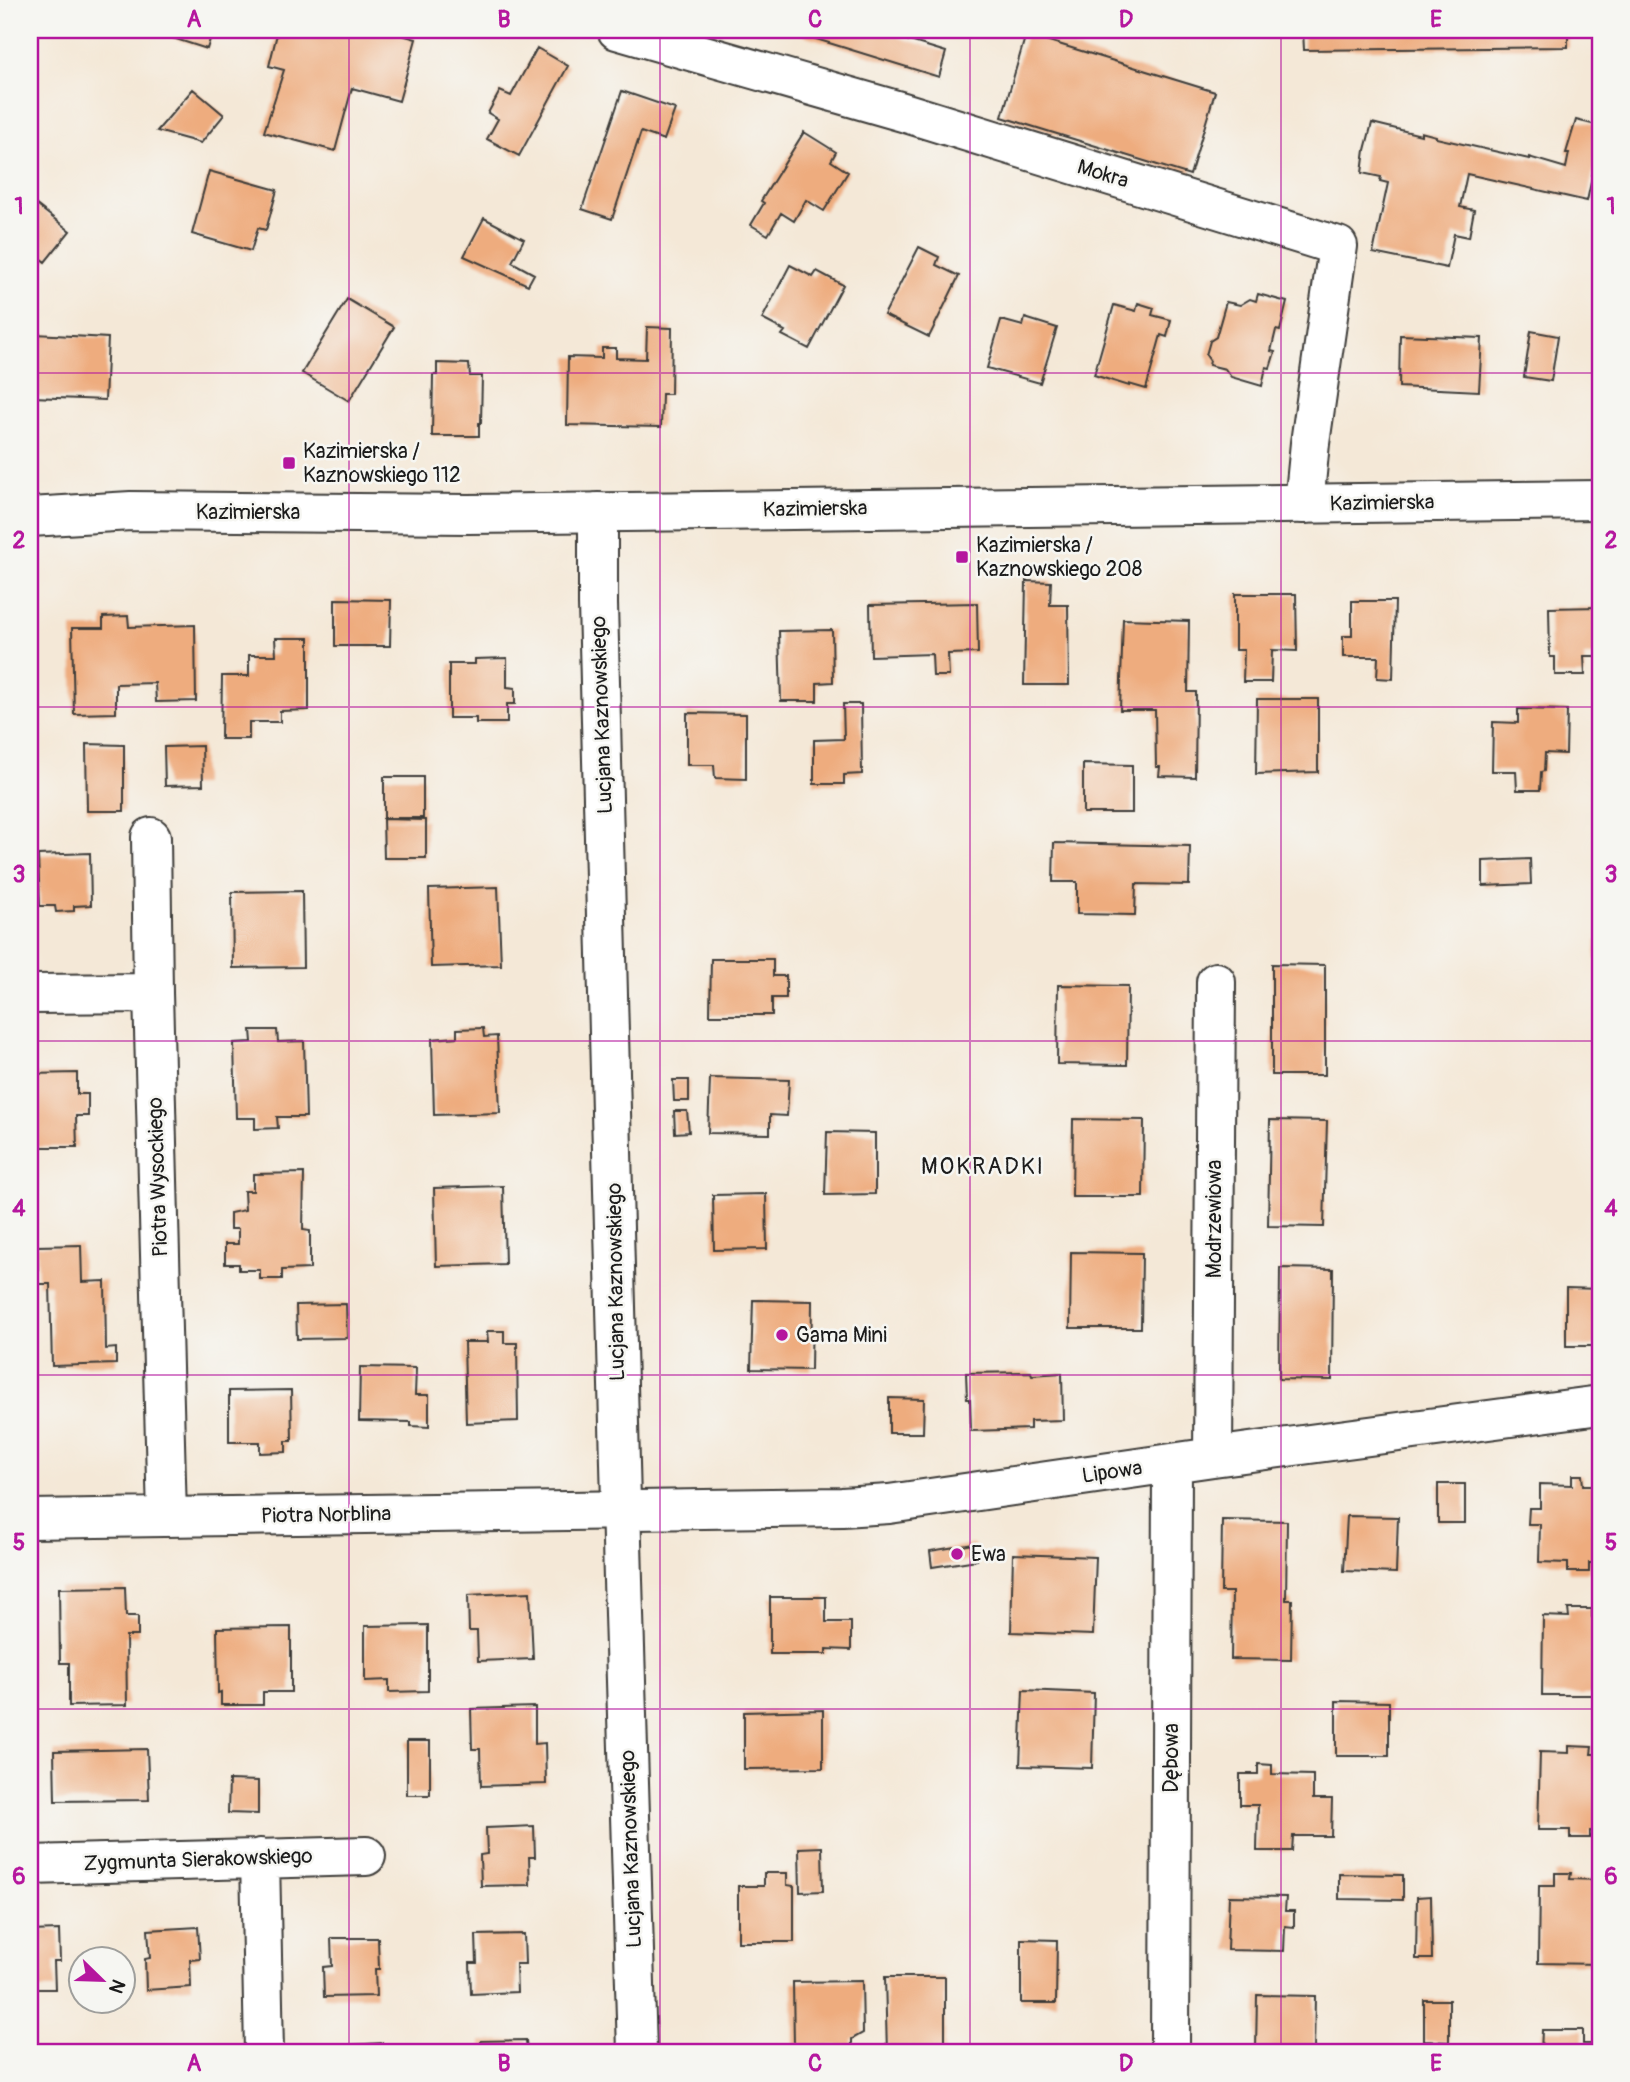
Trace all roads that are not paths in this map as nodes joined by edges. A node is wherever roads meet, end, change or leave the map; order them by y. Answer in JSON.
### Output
{"nodes":[{"id":1,"x":617,"y":30,"type":"edge"},
{"id":2,"x":1600,"y":500,"type":"edge"},
{"id":3,"x":1304,"y":504,"type":"junction"},
{"id":4,"x":598,"y":512,"type":"junction"},
{"id":5,"x":30,"y":517,"type":"edge"},
{"id":6,"x":151,"y":836,"type":"dead end"},
{"id":7,"x":1216,"y":982,"type":"dead end"},
{"id":8,"x":153,"y":993,"type":"junction"},
{"id":9,"x":30,"y":994,"type":"edge"},
{"id":10,"x":1600,"y":1405,"type":"edge"},
{"id":11,"x":1213,"y":1457,"type":"junction"},
{"id":12,"x":1172,"y":1464,"type":"junction"},
{"id":13,"x":622,"y":1510,"type":"junction"},
{"id":14,"x":167,"y":1517,"type":"junction"},
{"id":15,"x":30,"y":1519,"type":"edge"},
{"id":16,"x":366,"y":1856,"type":"dead end"},
{"id":17,"x":260,"y":1858,"type":"junction"},
{"id":18,"x":30,"y":1865,"type":"edge"},
{"id":19,"x":264,"y":2052,"type":"edge"},
{"id":20,"x":637,"y":2052,"type":"edge"},
{"id":21,"x":1170,"y":2052,"type":"edge"}],
"edges":[{"from":1,"to":3,"type":"street","name":"Mokra"},
{"from":2,"to":3,"type":"street","name":"Kazimierska"},
{"from":3,"to":4,"type":"street","name":"Kazimierska"},
{"from":4,"to":5,"type":"street","name":"Kazimierska"},
{"from":4,"to":13,"type":"street","name":"Lucjana Kaznowskiego"},
{"from":6,"to":8,"type":"street","name":"Piotra Wysockiego"},
{"from":7,"to":11,"type":"street","name":"Modrzewiowa"},
{"from":8,"to":9,"type":"street"},
{"from":8,"to":14,"type":"street","name":"Piotra Wysockiego"},
{"from":10,"to":11,"type":"street","name":"Lipowa"},
{"from":11,"to":12,"type":"street","name":"Lipowa"},
{"from":12,"to":13,"type":"street","name":"Lipowa"},
{"from":12,"to":21,"type":"street","name":"Dębowa"},
{"from":13,"to":14,"type":"street","name":"Piotra Norblina"},
{"from":13,"to":20,"type":"street","name":"Lucjana Kaznowskiego"},
{"from":14,"to":15,"type":"street","name":"Piotra Norblina"},
{"from":16,"to":17,"type":"street","name":"Zygmunta Sierakowskiego"},
{"from":17,"to":18,"type":"street","name":"Zygmunta Sierakowskiego"},
{"from":17,"to":19,"type":"street"}]}
